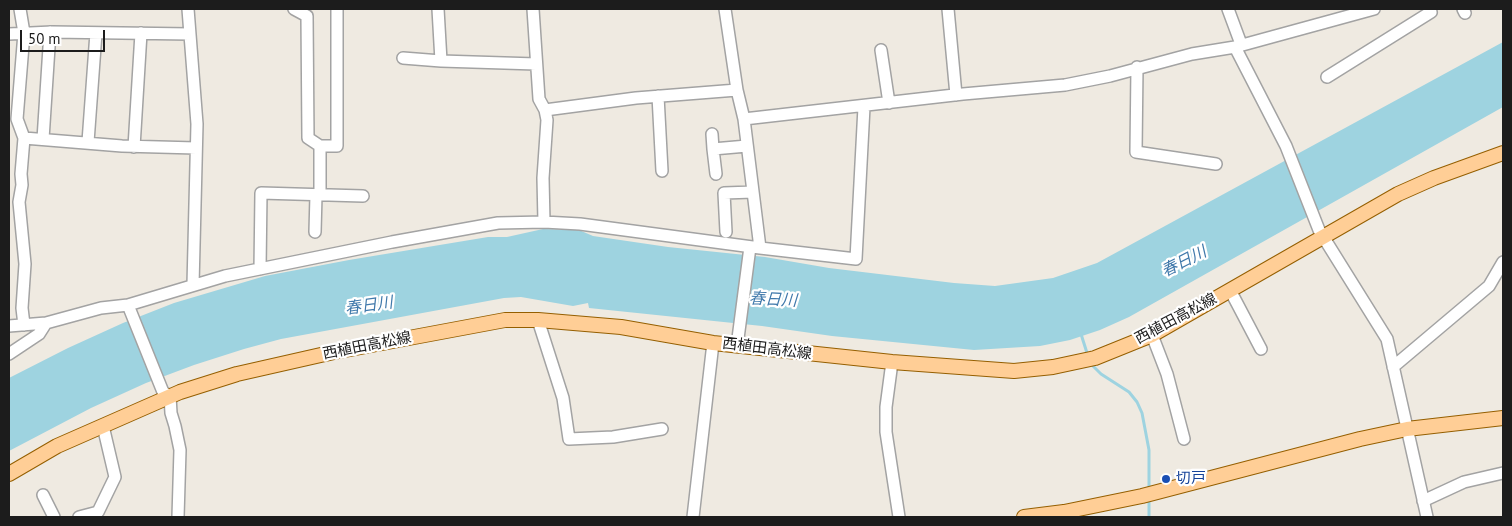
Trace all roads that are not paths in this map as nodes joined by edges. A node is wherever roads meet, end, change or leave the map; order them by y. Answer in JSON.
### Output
{"nodes":[{"id":1,"x":20,"y":9,"type":"edge"},
{"id":2,"x":188,"y":9,"type":"edge"},
{"id":3,"x":294,"y":9,"type":"edge"},
{"id":4,"x":337,"y":9,"type":"edge"},
{"id":5,"x":438,"y":9,"type":"edge"},
{"id":6,"x":533,"y":9,"type":"edge"},
{"id":7,"x":725,"y":9,"type":"edge"},
{"id":8,"x":948,"y":9,"type":"edge"},
{"id":9,"x":1228,"y":9,"type":"edge"},
{"id":10,"x":1374,"y":9,"type":"edge"},
{"id":11,"x":1430,"y":9,"type":"edge"},
{"id":12,"x":50,"y":32,"type":"junction"},
{"id":13,"x":24,"y":33,"type":"junction"},
{"id":14,"x":96,"y":33,"type":"junction"},
{"id":15,"x":141,"y":33,"type":"junction"},
{"id":16,"x":9,"y":34,"type":"edge"},
{"id":17,"x":190,"y":34,"type":"junction"},
{"id":18,"x":1238,"y":46,"type":"junction"},
{"id":19,"x":881,"y":50,"type":"dead end"},
{"id":20,"x":403,"y":58,"type":"dead end"},
{"id":21,"x":441,"y":61,"type":"junction"},
{"id":22,"x":536,"y":64,"type":"junction"},
{"id":23,"x":1136,"y":67,"type":"junction"},
{"id":24,"x":1327,"y":77,"type":"dead end"},
{"id":25,"x":737,"y":90,"type":"junction"},
{"id":26,"x":956,"y":95,"type":"junction"},
{"id":27,"x":658,"y":96,"type":"junction"},
{"id":28,"x":889,"y":103,"type":"junction"},
{"id":29,"x":864,"y":106,"type":"junction"},
{"id":30,"x":545,"y":110,"type":"junction"},
{"id":31,"x":744,"y":119,"type":"junction"},
{"id":32,"x":712,"y":134,"type":"dead end"},
{"id":33,"x":24,"y":138,"type":"junction"},
{"id":34,"x":43,"y":139,"type":"junction"},
{"id":35,"x":88,"y":142,"type":"junction"},
{"id":36,"x":134,"y":146,"type":"junction"},
{"id":37,"x":320,"y":146,"type":"junction"},
{"id":38,"x":747,"y":146,"type":"junction"},
{"id":39,"x":196,"y":148,"type":"junction"},
{"id":40,"x":713,"y":149,"type":"junction"},
{"id":41,"x":1503,"y":153,"type":"edge"},
{"id":42,"x":1216,"y":164,"type":"dead end"},
{"id":43,"x":662,"y":171,"type":"dead end"},
{"id":44,"x":716,"y":174,"type":"dead end"},
{"id":45,"x":753,"y":192,"type":"junction"},
{"id":46,"x":318,"y":195,"type":"junction"},
{"id":47,"x":363,"y":196,"type":"dead end"},
{"id":48,"x":544,"y":222,"type":"junction"},
{"id":49,"x":314,"y":232,"type":"dead end"},
{"id":50,"x":726,"y":232,"type":"dead end"},
{"id":51,"x":1321,"y":234,"type":"junction"},
{"id":52,"x":755,"y":247,"type":"junction"},
{"id":53,"x":1503,"y":262,"type":"edge"},
{"id":54,"x":260,"y":269,"type":"junction"},
{"id":55,"x":193,"y":285,"type":"junction"},
{"id":56,"x":1230,"y":290,"type":"junction"},
{"id":57,"x":130,"y":309,"type":"junction"},
{"id":58,"x":538,"y":320,"type":"junction"},
{"id":59,"x":46,"y":324,"type":"junction"},
{"id":60,"x":24,"y":325,"type":"junction"},
{"id":61,"x":9,"y":326,"type":"edge"},
{"id":62,"x":1152,"y":335,"type":"junction"},
{"id":63,"x":713,"y":343,"type":"junction"},
{"id":64,"x":738,"y":346,"type":"junction"},
{"id":65,"x":1261,"y":349,"type":"dead end"},
{"id":66,"x":9,"y":354,"type":"edge"},
{"id":67,"x":892,"y":362,"type":"junction"},
{"id":68,"x":1393,"y":367,"type":"junction"},
{"id":69,"x":170,"y":396,"type":"junction"},
{"id":70,"x":1503,"y":418,"type":"edge"},
{"id":71,"x":103,"y":426,"type":"junction"},
{"id":72,"x":662,"y":429,"type":"dead end"},
{"id":73,"x":1407,"y":429,"type":"junction"},
{"id":74,"x":1184,"y":439,"type":"dead end"},
{"id":75,"x":9,"y":474,"type":"edge"},
{"id":76,"x":1503,"y":474,"type":"edge"},
{"id":77,"x":43,"y":494,"type":"dead end"},
{"id":78,"x":1423,"y":501,"type":"junction"},
{"id":79,"x":98,"y":515,"type":"edge"},
{"id":80,"x":54,"y":517,"type":"edge"},
{"id":81,"x":79,"y":517,"type":"edge"},
{"id":82,"x":178,"y":517,"type":"edge"},
{"id":83,"x":693,"y":517,"type":"edge"},
{"id":84,"x":899,"y":517,"type":"edge"},
{"id":85,"x":1024,"y":517,"type":"edge"},
{"id":86,"x":1427,"y":517,"type":"edge"}],
"edges":[{"from":1,"to":13,"type":"street"},
{"from":2,"to":17,"type":"street"},
{"from":3,"to":37,"type":"street"},
{"from":4,"to":37,"type":"street"},
{"from":5,"to":21,"type":"street"},
{"from":6,"to":22,"type":"street"},
{"from":7,"to":25,"type":"street"},
{"from":8,"to":26,"type":"street"},
{"from":9,"to":18,"type":"street"},
{"from":10,"to":18,"type":"street"},
{"from":11,"to":24,"type":"street"},
{"from":12,"to":13,"type":"street"},
{"from":12,"to":14,"type":"street"},
{"from":12,"to":34,"type":"street"},
{"from":13,"to":16,"type":"street"},
{"from":13,"to":33,"type":"street"},
{"from":14,"to":15,"type":"street"},
{"from":14,"to":35,"type":"street"},
{"from":15,"to":17,"type":"street"},
{"from":15,"to":36,"type":"street"},
{"from":17,"to":39,"type":"street"},
{"from":18,"to":23,"type":"street"},
{"from":18,"to":51,"type":"street"},
{"from":19,"to":28,"type":"street"},
{"from":20,"to":21,"type":"street"},
{"from":21,"to":22,"type":"street"},
{"from":22,"to":30,"type":"street"},
{"from":23,"to":26,"type":"street"},
{"from":23,"to":42,"type":"street"},
{"from":25,"to":27,"type":"street"},
{"from":25,"to":31,"type":"street"},
{"from":26,"to":28,"type":"street"},
{"from":27,"to":30,"type":"street"},
{"from":27,"to":43,"type":"street"},
{"from":28,"to":29,"type":"street"},
{"from":29,"to":31,"type":"street"},
{"from":29,"to":52,"type":"street"},
{"from":30,"to":48,"type":"street"},
{"from":31,"to":38,"type":"street"},
{"from":32,"to":40,"type":"street"},
{"from":33,"to":34,"type":"street"},
{"from":33,"to":60,"type":"street"},
{"from":34,"to":35,"type":"street"},
{"from":35,"to":36,"type":"street"},
{"from":36,"to":39,"type":"street"},
{"from":37,"to":46,"type":"street"},
{"from":38,"to":40,"type":"street"},
{"from":38,"to":45,"type":"street"},
{"from":39,"to":55,"type":"street"},
{"from":40,"to":44,"type":"street"},
{"from":41,"to":51,"type":"main road","name":"西植田高松線"},
{"from":45,"to":50,"type":"street"},
{"from":45,"to":52,"type":"street"},
{"from":46,"to":47,"type":"street"},
{"from":46,"to":49,"type":"street"},
{"from":46,"to":54,"type":"street"},
{"from":48,"to":52,"type":"street"},
{"from":48,"to":54,"type":"street"},
{"from":51,"to":56,"type":"main road","name":"西植田高松線"},
{"from":51,"to":68,"type":"street"},
{"from":52,"to":64,"type":"street"},
{"from":53,"to":68,"type":"street"},
{"from":54,"to":55,"type":"street"},
{"from":55,"to":57,"type":"street"},
{"from":56,"to":62,"type":"main road","name":"西植田高松線"},
{"from":56,"to":65,"type":"street"},
{"from":57,"to":59,"type":"street"},
{"from":57,"to":69,"type":"street"},
{"from":58,"to":63,"type":"main road","name":"西植田高松線"},
{"from":58,"to":69,"type":"main road","name":"西植田高松線"},
{"from":58,"to":72,"type":"street"},
{"from":59,"to":60,"type":"street"},
{"from":59,"to":66,"type":"street"},
{"from":60,"to":61,"type":"street"},
{"from":62,"to":67,"type":"main road","name":"西植田高松線"},
{"from":62,"to":74,"type":"street"},
{"from":63,"to":64,"type":"main road","name":"西植田高松線"},
{"from":63,"to":83,"type":"street"},
{"from":64,"to":67,"type":"main road","name":"西植田高松線"},
{"from":67,"to":84,"type":"street"},
{"from":68,"to":73,"type":"street"},
{"from":69,"to":71,"type":"main road","name":"西植田高松線"},
{"from":69,"to":82,"type":"street"},
{"from":70,"to":73,"type":"main road"},
{"from":71,"to":75,"type":"main road","name":"西植田高松線"},
{"from":71,"to":79,"type":"street"},
{"from":73,"to":78,"type":"street"},
{"from":73,"to":85,"type":"main road"},
{"from":76,"to":78,"type":"street"},
{"from":77,"to":80,"type":"street"},
{"from":78,"to":86,"type":"street"},
{"from":79,"to":81,"type":"street"}]}
